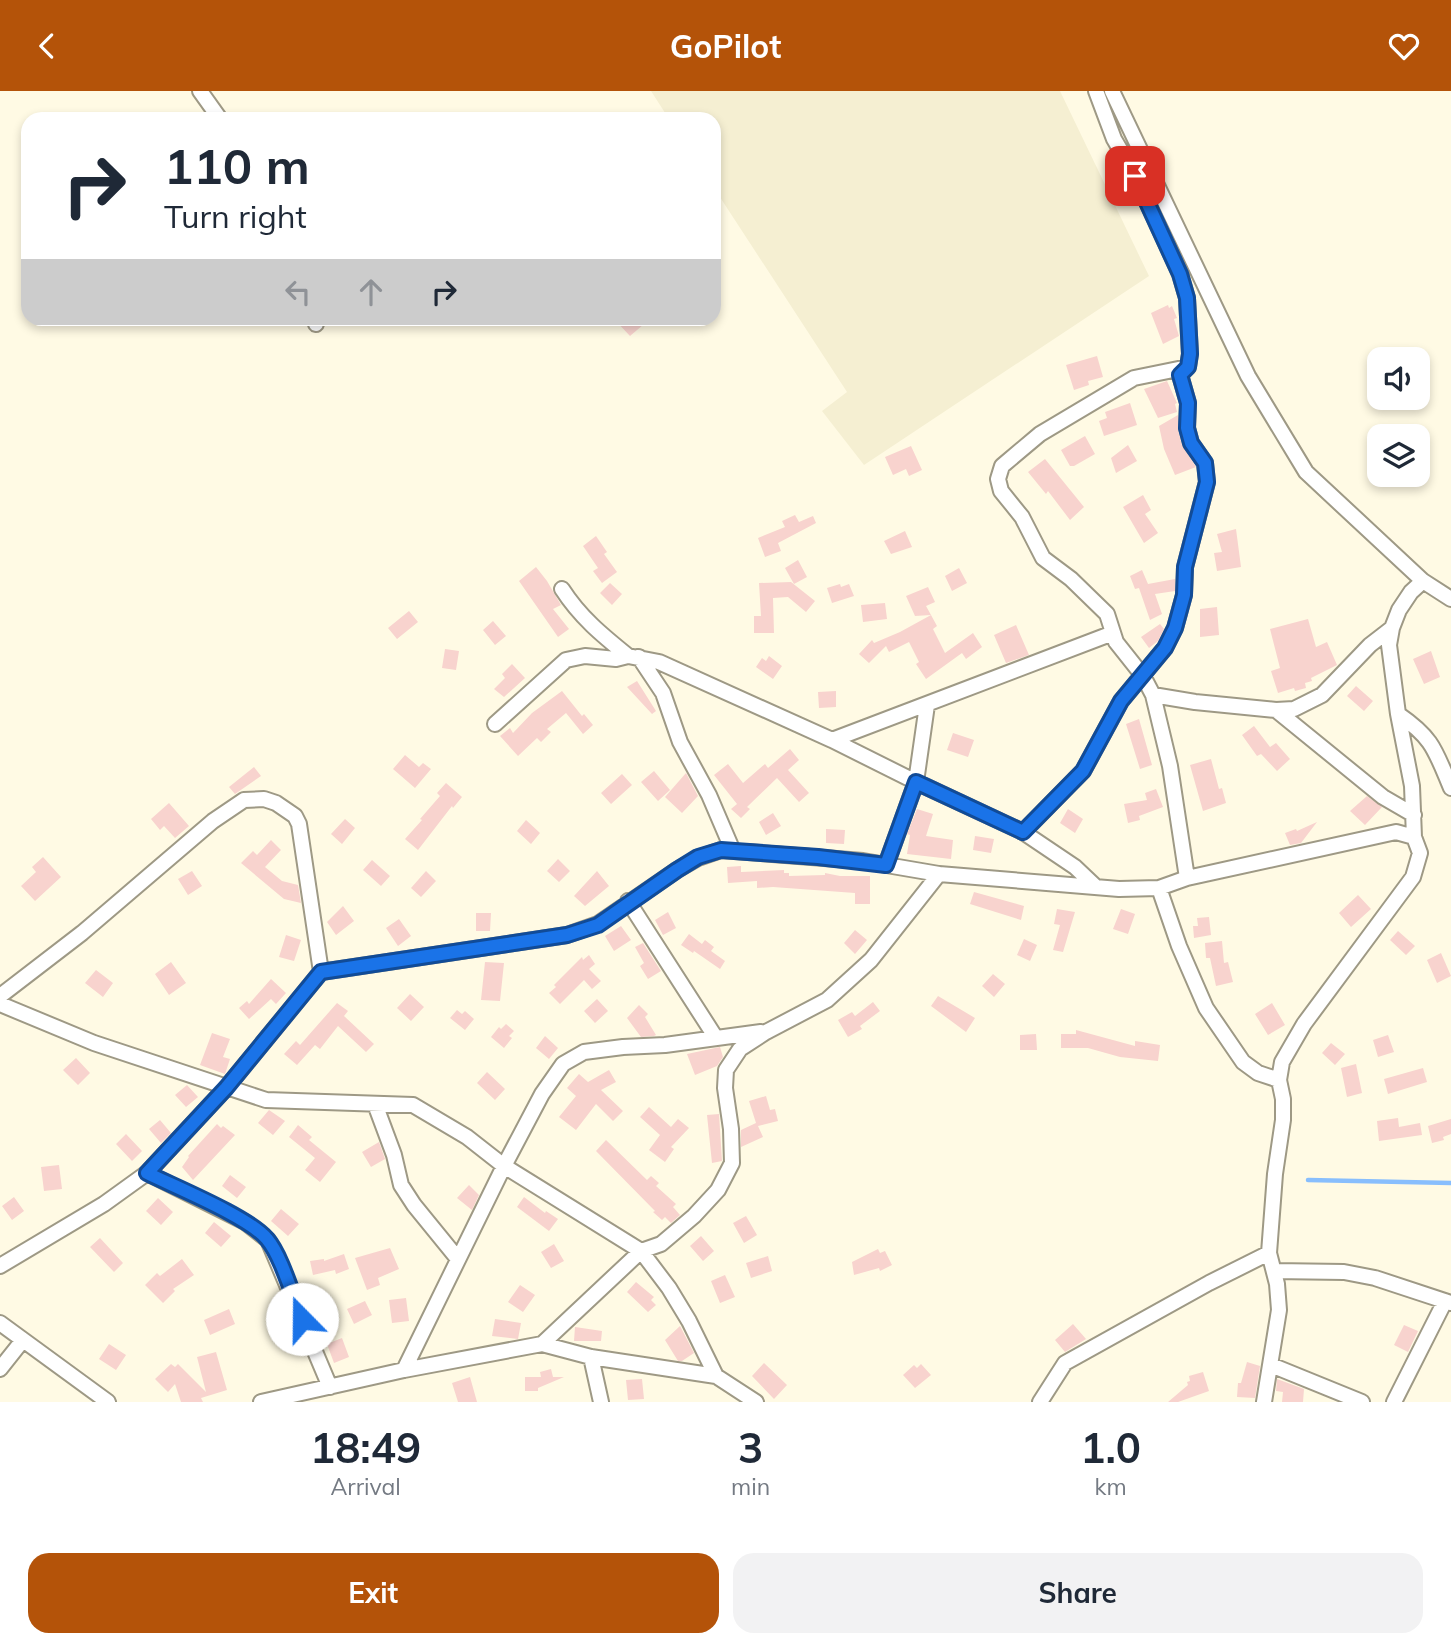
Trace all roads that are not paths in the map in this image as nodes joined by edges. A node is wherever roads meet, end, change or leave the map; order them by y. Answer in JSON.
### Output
{"nodes":[{"id":1,"x":200,"y":91,"type":"edge"},
{"id":2,"x":1096,"y":91,"type":"edge"},
{"id":3,"x":1112,"y":91,"type":"edge"},
{"id":4,"x":215,"y":112,"type":"edge"},
{"id":5,"x":1134,"y":139,"type":"junction"},
{"id":6,"x":1125,"y":157,"type":"junction"},
{"id":7,"x":1188,"y":367,"type":"junction"},
{"id":8,"x":1423,"y":581,"type":"junction"},
{"id":9,"x":562,"y":589,"type":"dead end"},
{"id":10,"x":1451,"y":599,"type":"edge"},
{"id":11,"x":1392,"y":628,"type":"junction"},
{"id":12,"x":1114,"y":632,"type":"junction"},
{"id":13,"x":633,"y":656,"type":"junction"},
{"id":14,"x":1143,"y":676,"type":"junction"},
{"id":15,"x":1153,"y":695,"type":"junction"},
{"id":16,"x":927,"y":705,"type":"junction"},
{"id":17,"x":1276,"y":710,"type":"junction"},
{"id":18,"x":1398,"y":714,"type":"junction"},
{"id":19,"x":495,"y":724,"type":"dead end"},
{"id":20,"x":832,"y":740,"type":"junction"},
{"id":21,"x":916,"y":782,"type":"junction"},
{"id":22,"x":1451,"y":788,"type":"edge"},
{"id":23,"x":1413,"y":815,"type":"junction"},
{"id":24,"x":1023,"y":832,"type":"junction"},
{"id":25,"x":1415,"y":837,"type":"junction"},
{"id":26,"x":733,"y":851,"type":"junction"},
{"id":27,"x":886,"y":865,"type":"junction"},
{"id":28,"x":939,"y":874,"type":"junction"},
{"id":29,"x":1187,"y":878,"type":"junction"},
{"id":30,"x":1094,"y":885,"type":"junction"},
{"id":31,"x":1159,"y":888,"type":"junction"},
{"id":32,"x":628,"y":901,"type":"junction"},
{"id":33,"x":321,"y":972,"type":"junction"},
{"id":34,"x":0,"y":996,"type":"edge"},
{"id":35,"x":0,"y":1004,"type":"edge"},
{"id":36,"x":766,"y":1032,"type":"junction"},
{"id":37,"x":716,"y":1038,"type":"junction"},
{"id":38,"x":1279,"y":1080,"type":"junction"},
{"id":39,"x":226,"y":1088,"type":"junction"},
{"id":40,"x":375,"y":1104,"type":"junction"},
{"id":41,"x":504,"y":1166,"type":"junction"},
{"id":42,"x":147,"y":1173,"type":"junction"},
{"id":43,"x":641,"y":1251,"type":"junction"},
{"id":44,"x":1269,"y":1253,"type":"junction"},
{"id":45,"x":458,"y":1259,"type":"junction"},
{"id":46,"x":0,"y":1266,"type":"edge"},
{"id":47,"x":1273,"y":1271,"type":"junction"},
{"id":48,"x":1448,"y":1302,"type":"edge"},
{"id":49,"x":0,"y":1323,"type":"edge"},
{"id":50,"x":23,"y":1341,"type":"junction"},
{"id":51,"x":542,"y":1344,"type":"junction"},
{"id":52,"x":591,"y":1357,"type":"junction"},
{"id":53,"x":1270,"y":1365,"type":"junction"},
{"id":54,"x":0,"y":1369,"type":"edge"},
{"id":55,"x":404,"y":1370,"type":"junction"},
{"id":56,"x":716,"y":1376,"type":"junction"},
{"id":57,"x":330,"y":1387,"type":"junction"},
{"id":58,"x":107,"y":1402,"type":"edge"},
{"id":59,"x":261,"y":1402,"type":"edge"},
{"id":60,"x":601,"y":1402,"type":"edge"},
{"id":61,"x":756,"y":1402,"type":"edge"},
{"id":62,"x":1040,"y":1402,"type":"edge"},
{"id":63,"x":1249,"y":1402,"type":"edge"},
{"id":64,"x":1264,"y":1402,"type":"edge"},
{"id":65,"x":1362,"y":1402,"type":"edge"},
{"id":66,"x":1394,"y":1402,"type":"edge"}],
"edges":[{"from":1,"to":4,"type":"street"},
{"from":2,"to":6,"type":"street"},
{"from":3,"to":5,"type":"street"},
{"from":5,"to":6,"type":"street"},
{"from":5,"to":8,"type":"street"},
{"from":6,"to":7,"type":"street"},
{"from":7,"to":12,"type":"street"},
{"from":7,"to":14,"type":"street"},
{"from":8,"to":10,"type":"street"},
{"from":8,"to":11,"type":"street"},
{"from":9,"to":13,"type":"street"},
{"from":11,"to":17,"type":"street"},
{"from":11,"to":18,"type":"street"},
{"from":12,"to":14,"type":"street"},
{"from":12,"to":16,"type":"street"},
{"from":13,"to":19,"type":"street"},
{"from":13,"to":20,"type":"street"},
{"from":13,"to":26,"type":"street"},
{"from":14,"to":15,"type":"street"},
{"from":14,"to":24,"type":"street"},
{"from":15,"to":17,"type":"street"},
{"from":15,"to":29,"type":"street"},
{"from":16,"to":20,"type":"street"},
{"from":16,"to":21,"type":"street"},
{"from":17,"to":23,"type":"street"},
{"from":18,"to":22,"type":"street"},
{"from":18,"to":23,"type":"street"},
{"from":20,"to":21,"type":"street"},
{"from":21,"to":24,"type":"street"},
{"from":21,"to":27,"type":"street"},
{"from":23,"to":25,"type":"street"},
{"from":24,"to":30,"type":"street"},
{"from":25,"to":29,"type":"street"},
{"from":25,"to":38,"type":"street"},
{"from":26,"to":27,"type":"street"},
{"from":26,"to":32,"type":"street"},
{"from":27,"to":28,"type":"street"},
{"from":28,"to":30,"type":"street"},
{"from":28,"to":36,"type":"street"},
{"from":29,"to":31,"type":"street"},
{"from":30,"to":31,"type":"street"},
{"from":31,"to":38,"type":"street"},
{"from":32,"to":33,"type":"street"},
{"from":32,"to":37,"type":"street"},
{"from":33,"to":34,"type":"street"},
{"from":33,"to":39,"type":"street"},
{"from":35,"to":39,"type":"street"},
{"from":36,"to":37,"type":"street"},
{"from":36,"to":43,"type":"street"},
{"from":37,"to":41,"type":"street"},
{"from":38,"to":44,"type":"street"},
{"from":39,"to":40,"type":"street"},
{"from":39,"to":42,"type":"street"},
{"from":40,"to":41,"type":"street"},
{"from":40,"to":45,"type":"street"},
{"from":41,"to":43,"type":"street"},
{"from":41,"to":45,"type":"street"},
{"from":42,"to":46,"type":"street"},
{"from":42,"to":57,"type":"street"},
{"from":43,"to":51,"type":"street"},
{"from":43,"to":56,"type":"street"},
{"from":44,"to":47,"type":"street"},
{"from":44,"to":62,"type":"street"},
{"from":45,"to":55,"type":"street"},
{"from":47,"to":48,"type":"street"},
{"from":47,"to":53,"type":"street"},
{"from":48,"to":66,"type":"street"},
{"from":49,"to":50,"type":"street"},
{"from":50,"to":54,"type":"street"},
{"from":50,"to":58,"type":"street"},
{"from":51,"to":52,"type":"street"},
{"from":51,"to":55,"type":"street"},
{"from":52,"to":56,"type":"street"},
{"from":52,"to":60,"type":"street"},
{"from":53,"to":64,"type":"street"},
{"from":53,"to":65,"type":"street"},
{"from":55,"to":57,"type":"street"},
{"from":56,"to":61,"type":"street"},
{"from":57,"to":59,"type":"street"},
{"from":63,"to":64,"type":"street"}]}
